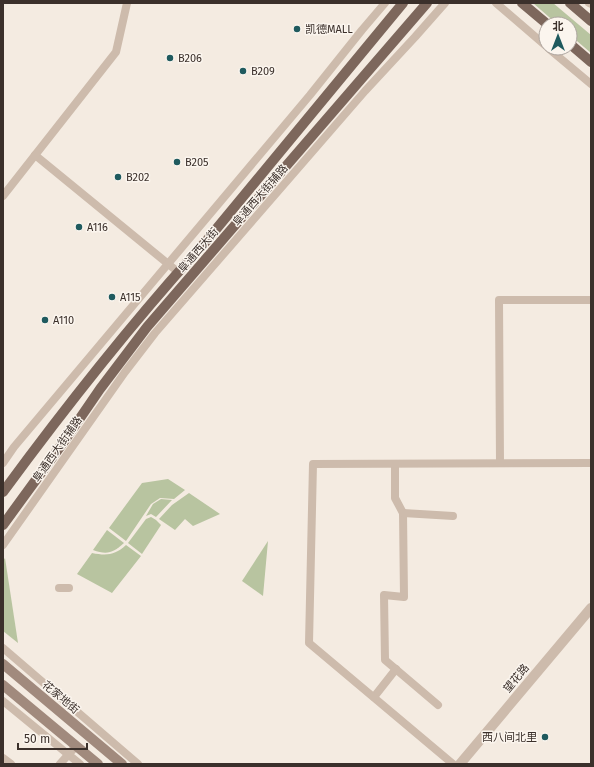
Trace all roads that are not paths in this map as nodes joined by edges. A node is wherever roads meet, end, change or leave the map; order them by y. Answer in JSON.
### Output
{"nodes":[{"id":1,"x":127,"y":3,"type":"edge"},
{"id":2,"x":385,"y":3,"type":"edge"},
{"id":3,"x":403,"y":3,"type":"edge"},
{"id":4,"x":428,"y":3,"type":"edge"},
{"id":5,"x":445,"y":3,"type":"edge"},
{"id":6,"x":496,"y":3,"type":"edge"},
{"id":7,"x":522,"y":3,"type":"edge"},
{"id":8,"x":570,"y":3,"type":"edge"},
{"id":9,"x":538,"y":16,"type":"edge"},
{"id":10,"x":591,"y":21,"type":"edge"},
{"id":11,"x":538,"y":39,"type":"edge"},
{"id":12,"x":578,"y":51,"type":"edge"},
{"id":13,"x":558,"y":56,"type":"edge"},
{"id":14,"x":591,"y":62,"type":"edge"},
{"id":15,"x":591,"y":84,"type":"edge"},
{"id":16,"x":35,"y":156,"type":"junction"},
{"id":17,"x":3,"y":196,"type":"edge"},
{"id":18,"x":169,"y":264,"type":"junction"},
{"id":19,"x":178,"y":272,"type":"junction"},
{"id":20,"x":591,"y":300,"type":"edge"},
{"id":21,"x":500,"y":462,"type":"junction"},
{"id":22,"x":3,"y":463,"type":"edge"},
{"id":23,"x":591,"y":463,"type":"edge"},
{"id":24,"x":395,"y":464,"type":"junction"},
{"id":25,"x":3,"y":492,"type":"edge"},
{"id":26,"x":403,"y":513,"type":"junction"},
{"id":27,"x":453,"y":516,"type":"dead end"},
{"id":28,"x":3,"y":525,"type":"edge"},
{"id":29,"x":3,"y":545,"type":"edge"},
{"id":30,"x":59,"y":588,"type":"dead end"},
{"id":31,"x":69,"y":588,"type":"dead end"},
{"id":32,"x":591,"y":608,"type":"edge"},
{"id":33,"x":3,"y":648,"type":"edge"},
{"id":34,"x":3,"y":664,"type":"edge"},
{"id":35,"x":396,"y":669,"type":"junction"},
{"id":36,"x":3,"y":685,"type":"edge"},
{"id":37,"x":374,"y":697,"type":"junction"},
{"id":38,"x":3,"y":701,"type":"edge"},
{"id":39,"x":438,"y":705,"type":"dead end"},
{"id":40,"x":76,"y":746,"type":"junction"},
{"id":41,"x":68,"y":754,"type":"junction"},
{"id":42,"x":3,"y":758,"type":"edge"},
{"id":43,"x":11,"y":764,"type":"edge"},
{"id":44,"x":60,"y":764,"type":"edge"},
{"id":45,"x":80,"y":764,"type":"edge"},
{"id":46,"x":98,"y":764,"type":"edge"},
{"id":47,"x":122,"y":764,"type":"edge"},
{"id":48,"x":138,"y":764,"type":"edge"},
{"id":49,"x":453,"y":764,"type":"edge"},
{"id":50,"x":460,"y":764,"type":"edge"}],
"edges":[{"from":1,"to":16,"type":"street"},
{"from":2,"to":18,"type":"street"},
{"from":3,"to":19,"type":"main road","name":"阜通西大街"},
{"from":4,"to":28,"type":"main road","name":"阜通西大街"},
{"from":5,"to":29,"type":"street","name":"阜通西大街辅路"},
{"from":6,"to":11,"type":"street"},
{"from":7,"to":9,"type":"main road"},
{"from":8,"to":10,"type":"main road"},
{"from":12,"to":14,"type":"main road"},
{"from":13,"to":15,"type":"street"},
{"from":16,"to":17,"type":"street"},
{"from":16,"to":18,"type":"street"},
{"from":18,"to":19,"type":"street"},
{"from":18,"to":22,"type":"street"},
{"from":19,"to":25,"type":"main road","name":"阜通西大街"},
{"from":20,"to":21,"type":"street"},
{"from":21,"to":23,"type":"street"},
{"from":21,"to":24,"type":"street"},
{"from":24,"to":26,"type":"street"},
{"from":24,"to":37,"type":"street"},
{"from":26,"to":27,"type":"street"},
{"from":26,"to":35,"type":"street"},
{"from":30,"to":31,"type":"street"},
{"from":32,"to":50,"type":"street","name":"望花路"},
{"from":33,"to":48,"type":"street"},
{"from":34,"to":47,"type":"main road","name":"花家地街"},
{"from":35,"to":37,"type":"street"},
{"from":35,"to":39,"type":"street"},
{"from":36,"to":40,"type":"main road"},
{"from":37,"to":49,"type":"street"},
{"from":38,"to":41,"type":"street"},
{"from":40,"to":41,"type":"street"},
{"from":40,"to":46,"type":"main road"},
{"from":41,"to":44,"type":"street"},
{"from":41,"to":45,"type":"street"},
{"from":42,"to":43,"type":"street"}]}
